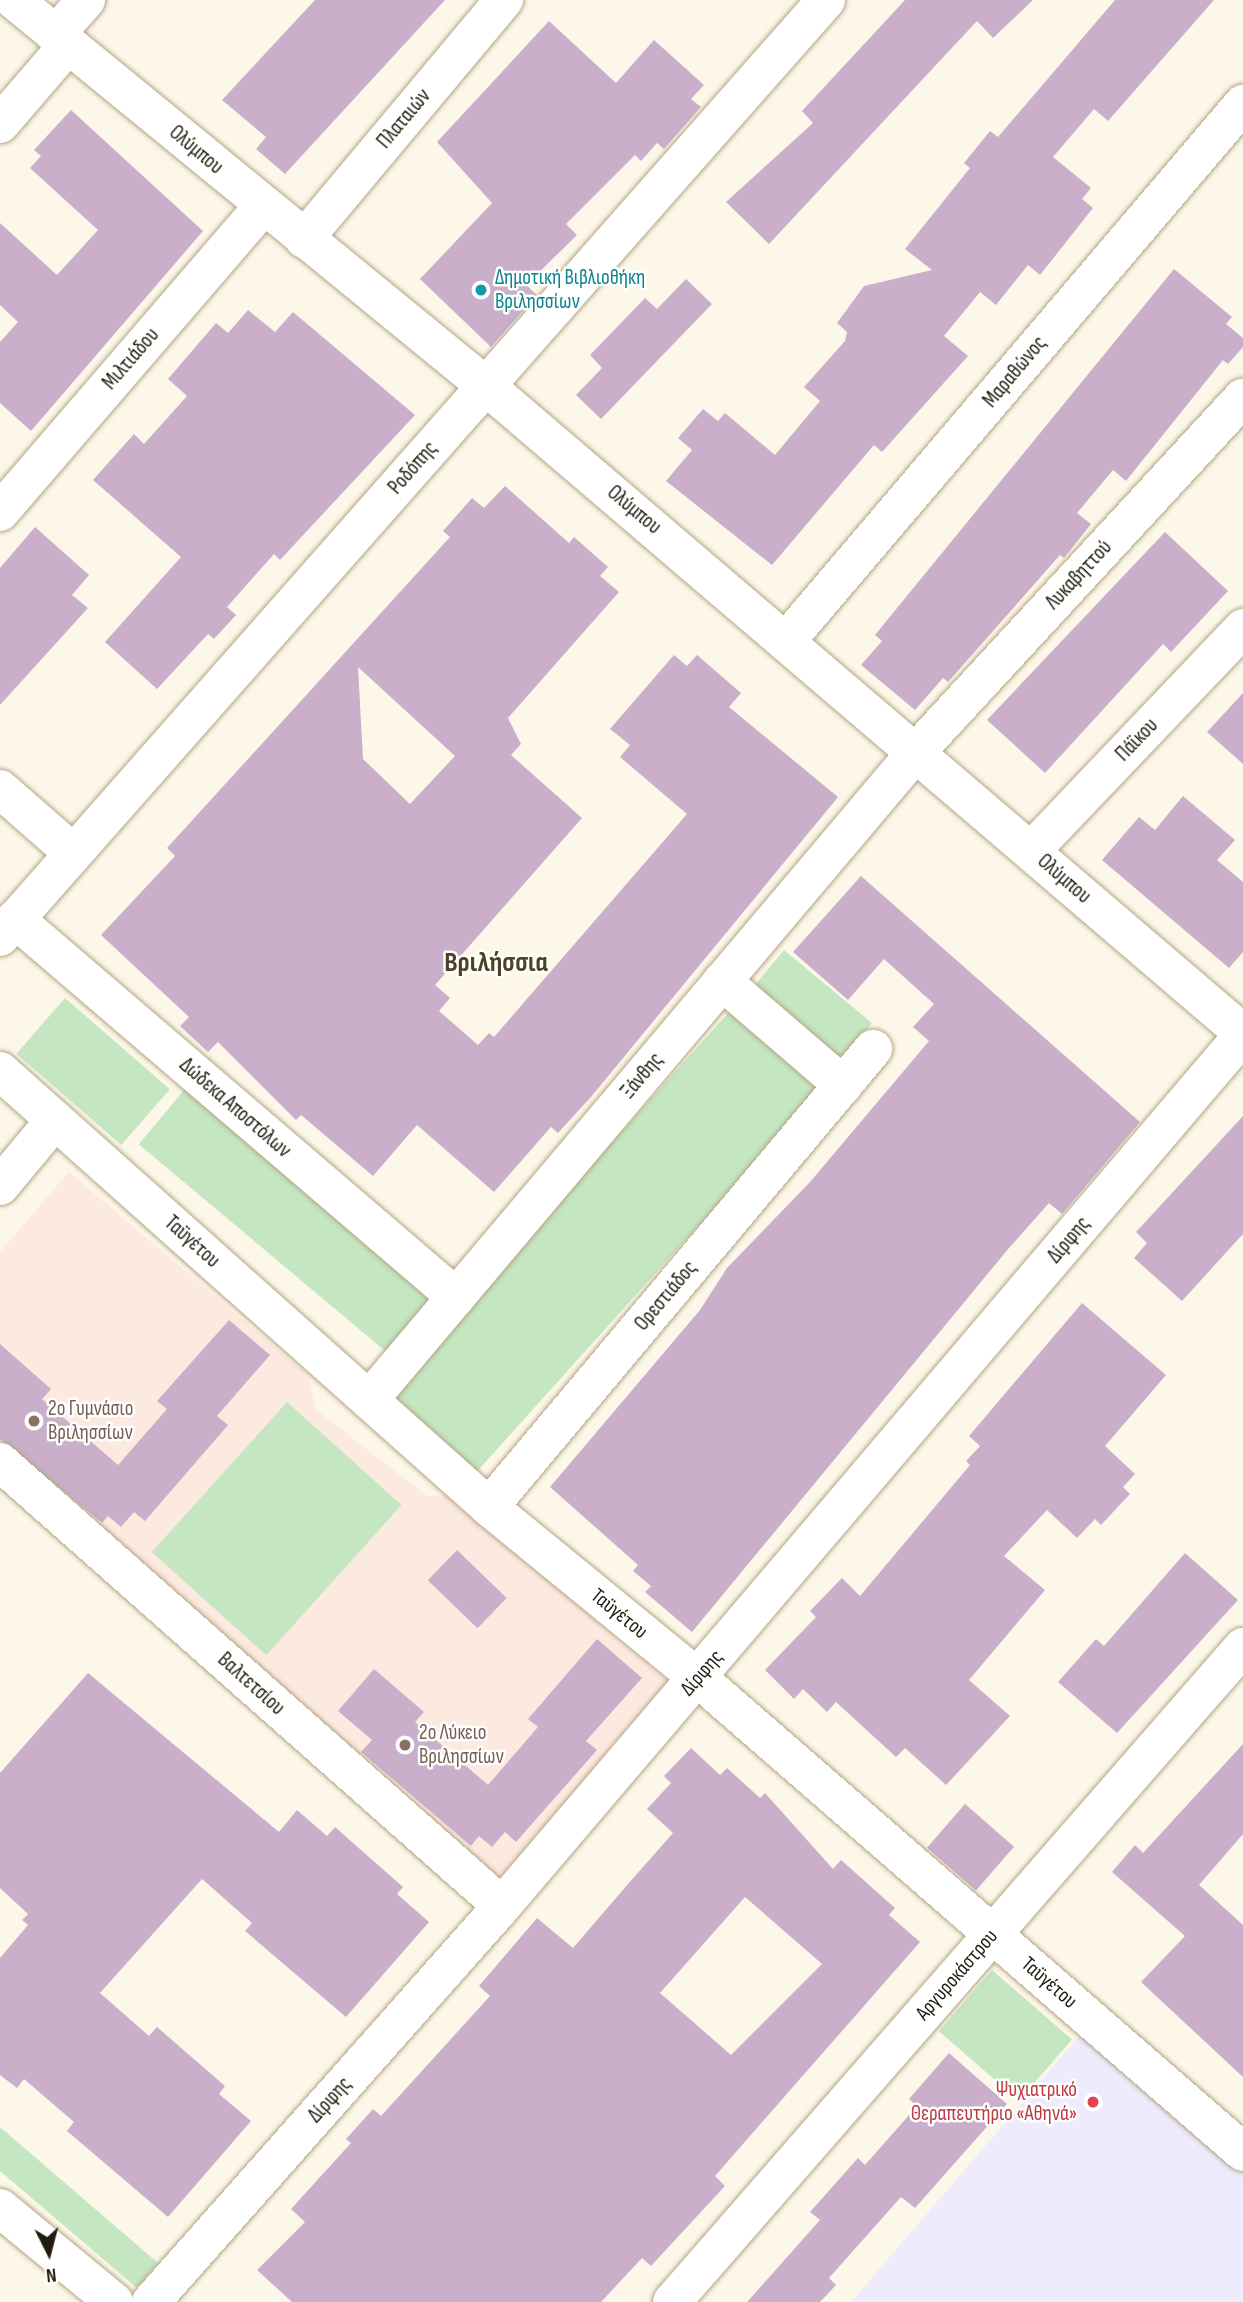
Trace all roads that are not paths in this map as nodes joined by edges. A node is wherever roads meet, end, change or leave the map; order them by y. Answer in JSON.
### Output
{"nodes":[{"id":1,"x":14,"y":0,"type":"edge"},
{"id":2,"x":86,"y":0,"type":"edge"},
{"id":3,"x":504,"y":0,"type":"edge"},
{"id":4,"x":826,"y":0,"type":"edge"},
{"id":5,"x":62,"y":40,"type":"junction"},
{"id":6,"x":1243,"y":104,"type":"edge"},
{"id":7,"x":0,"y":124,"type":"edge"},
{"id":8,"x":262,"y":206,"type":"junction"},
{"id":9,"x":304,"y":239,"type":"junction"},
{"id":10,"x":486,"y":386,"type":"junction"},
{"id":11,"x":1243,"y":398,"type":"edge"},
{"id":12,"x":0,"y":512,"type":"edge"},
{"id":13,"x":1243,"y":628,"type":"edge"},
{"id":14,"x":787,"y":640,"type":"junction"},
{"id":15,"x":916,"y":752,"type":"junction"},
{"id":16,"x":0,"y":789,"type":"edge"},
{"id":17,"x":1031,"y":851,"type":"junction"},
{"id":18,"x":73,"y":853,"type":"junction"},
{"id":19,"x":8,"y":928,"type":"edge"},
{"id":20,"x":722,"y":981,"type":"junction"},
{"id":21,"x":1243,"y":1034,"type":"edge"},
{"id":22,"x":873,"y":1049,"type":"dead end"},
{"id":23,"x":0,"y":1071,"type":"edge"},
{"id":24,"x":843,"y":1085,"type":"junction"},
{"id":25,"x":55,"y":1120,"type":"junction"},
{"id":26,"x":0,"y":1186,"type":"edge"},
{"id":27,"x":456,"y":1297,"type":"junction"},
{"id":28,"x":369,"y":1400,"type":"junction"},
{"id":29,"x":0,"y":1462,"type":"edge"},
{"id":30,"x":489,"y":1507,"type":"junction"},
{"id":31,"x":1243,"y":1647,"type":"edge"},
{"id":32,"x":698,"y":1678,"type":"junction"},
{"id":33,"x":502,"y":1906,"type":"junction"},
{"id":34,"x":993,"y":1934,"type":"junction"},
{"id":35,"x":1243,"y":2152,"type":"edge"},
{"id":36,"x":0,"y":2208,"type":"edge"},
{"id":37,"x":114,"y":2302,"type":"edge"},
{"id":38,"x":151,"y":2302,"type":"edge"},
{"id":39,"x":672,"y":2302,"type":"edge"}],
"edges":[{"from":1,"to":5,"type":"street","name":"Ολύμπου"},
{"from":2,"to":5,"type":"street"},
{"from":3,"to":9,"type":"street","name":"Πλαταιών"},
{"from":4,"to":10,"type":"street","name":"Ροδόπης"},
{"from":5,"to":7,"type":"street"},
{"from":5,"to":8,"type":"street","name":"Ολύμπου"},
{"from":6,"to":14,"type":"street","name":"Μαραθώνος"},
{"from":8,"to":9,"type":"street","name":"Ολύμπου"},
{"from":8,"to":12,"type":"street","name":"Μιλτιάδου"},
{"from":9,"to":10,"type":"street","name":"Ολύμπου"},
{"from":10,"to":14,"type":"street","name":"Ολύμπου"},
{"from":10,"to":18,"type":"street","name":"Ροδόπης"},
{"from":11,"to":15,"type":"street","name":"Λυκαβηττού"},
{"from":13,"to":17,"type":"street","name":"Πάϊκου"},
{"from":14,"to":15,"type":"street","name":"Ολύμπου"},
{"from":15,"to":17,"type":"street","name":"Ολύμπου"},
{"from":15,"to":20,"type":"street","name":"Ξάνθης"},
{"from":16,"to":18,"type":"street"},
{"from":17,"to":21,"type":"street","name":"Ολύμπου"},
{"from":18,"to":19,"type":"street","name":"Ροδόπης"},
{"from":19,"to":27,"type":"street","name":"Δώδεκα Αποστόλων"},
{"from":20,"to":24,"type":"street"},
{"from":20,"to":27,"type":"street","name":"Ξάνθης"},
{"from":21,"to":32,"type":"street","name":"Δίρφης"},
{"from":22,"to":24,"type":"street","name":"Ορεστιάδος"},
{"from":23,"to":25,"type":"street","name":"Ταϋγέτου"},
{"from":24,"to":30,"type":"street","name":"Ορεστιάδος"},
{"from":25,"to":26,"type":"street"},
{"from":25,"to":28,"type":"street","name":"Ταϋγέτου"},
{"from":27,"to":28,"type":"street","name":"Ξάνθης"},
{"from":28,"to":30,"type":"street","name":"Ταϋγέτου"},
{"from":29,"to":33,"type":"street","name":"Βαλτετσίου"},
{"from":30,"to":32,"type":"street","name":"Ταϋγέτου"},
{"from":31,"to":34,"type":"street","name":"Αργυροκάστρου"},
{"from":32,"to":33,"type":"street","name":"Δίρφης"},
{"from":32,"to":34,"type":"street","name":"Ταϋγέτου"},
{"from":33,"to":38,"type":"street","name":"Δίρφης"},
{"from":34,"to":35,"type":"street","name":"Ταϋγέτου"},
{"from":34,"to":39,"type":"street","name":"Αργυροκάστρου"},
{"from":36,"to":37,"type":"street"}]}
